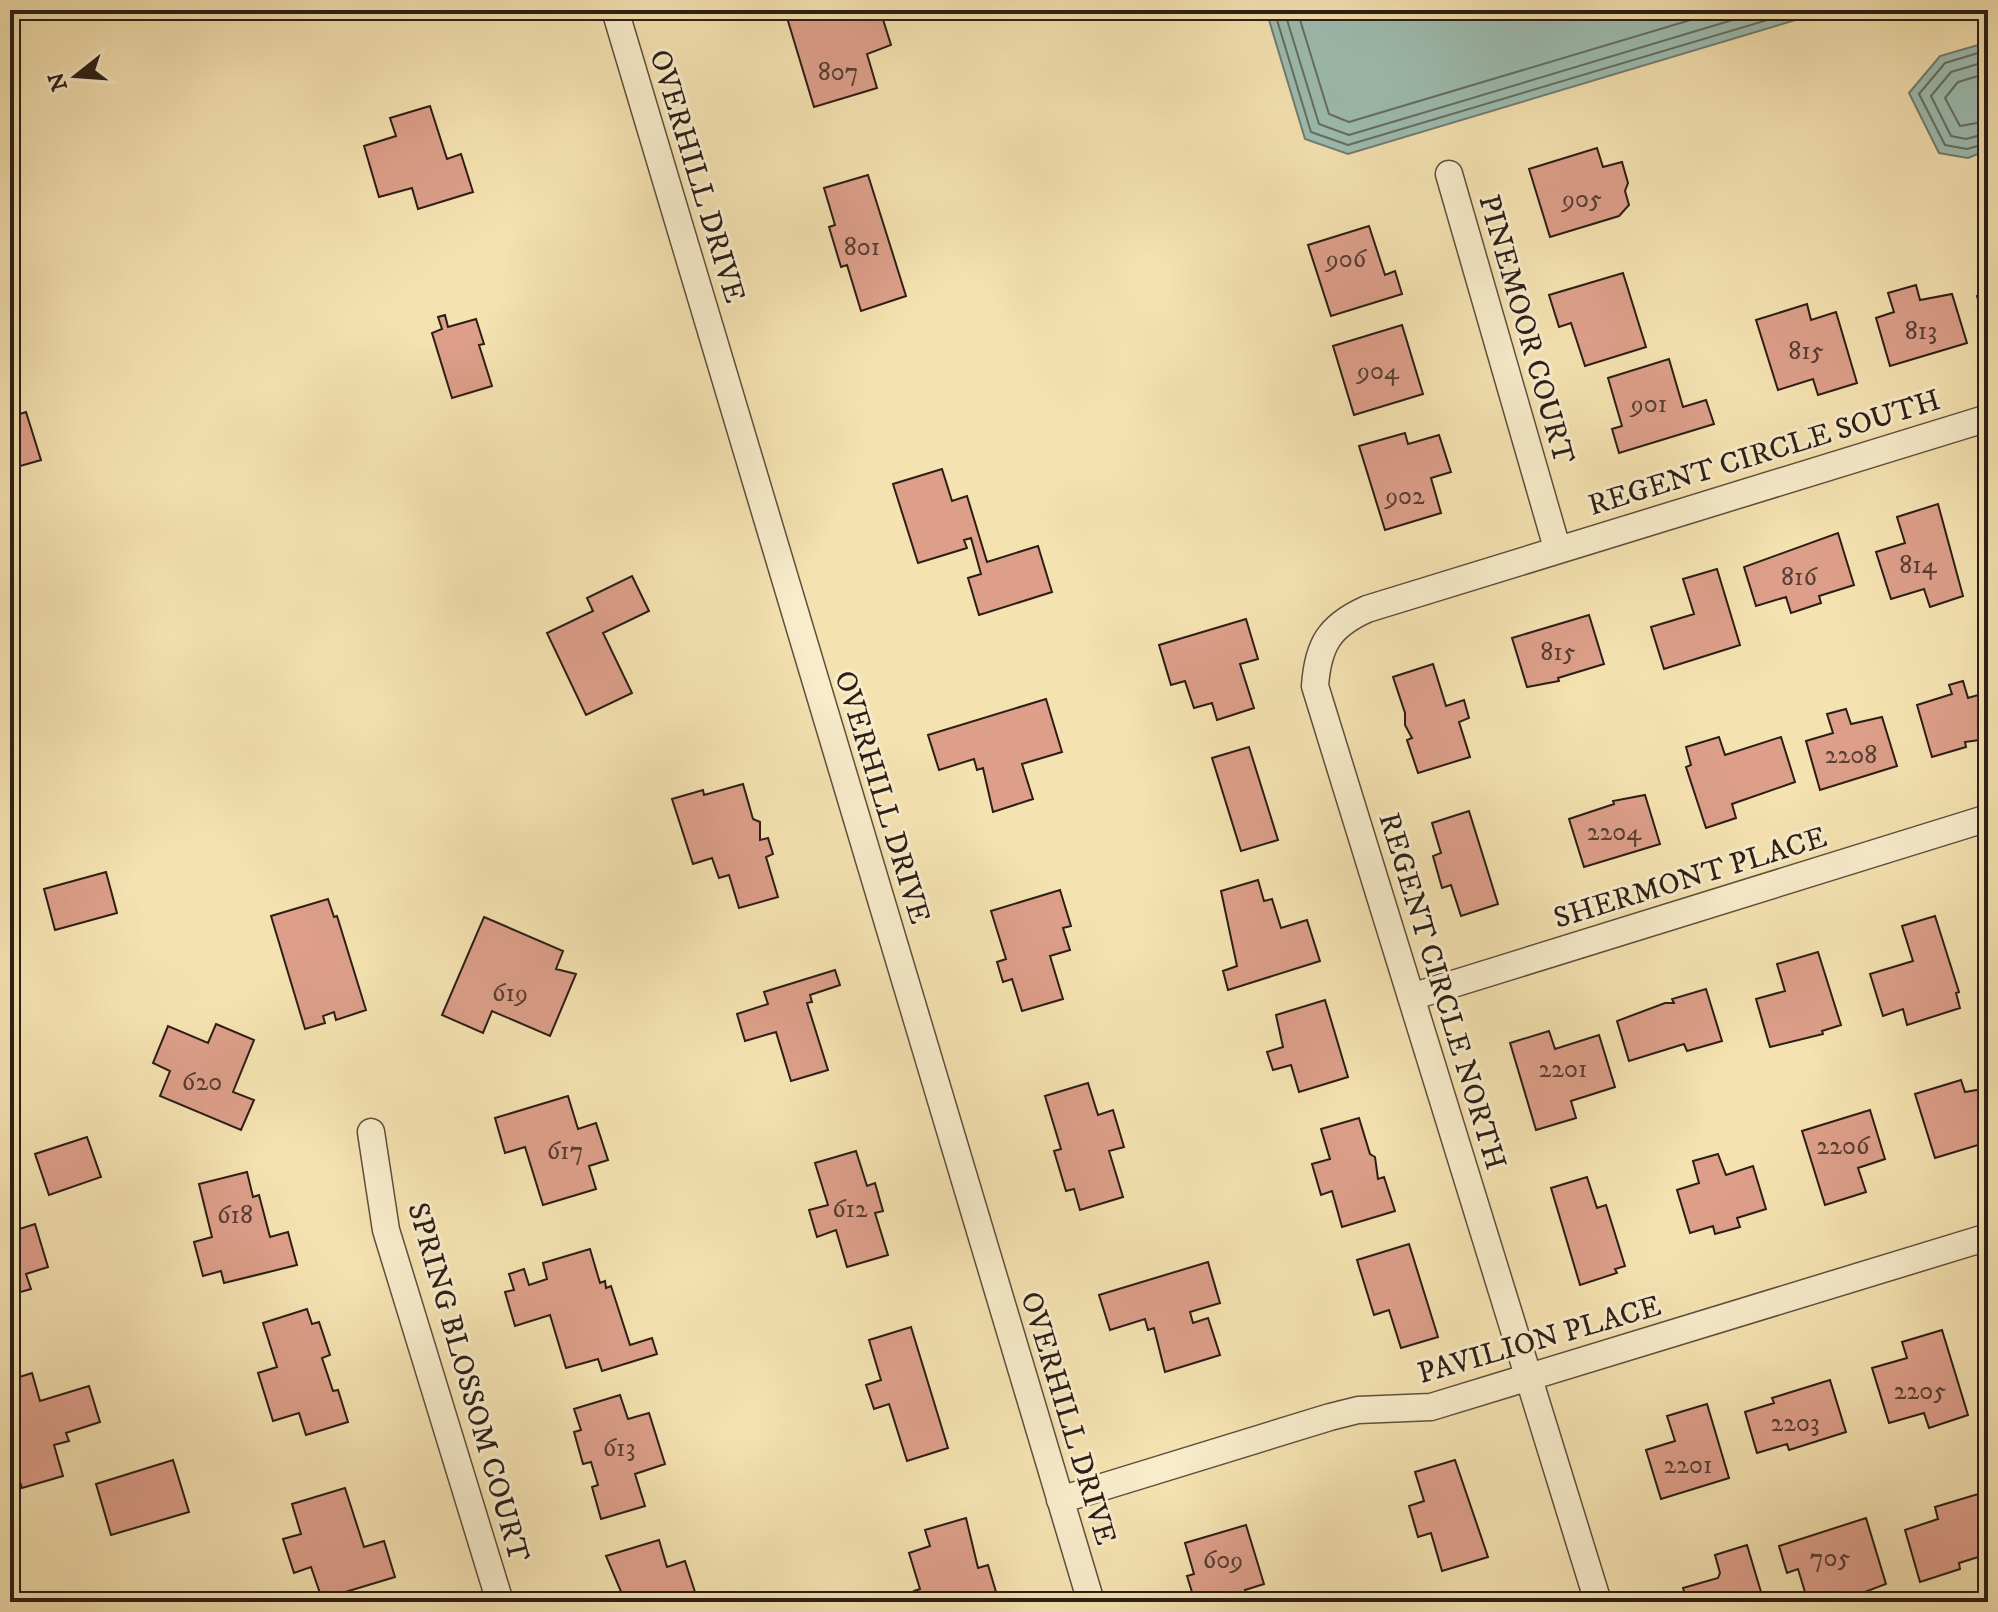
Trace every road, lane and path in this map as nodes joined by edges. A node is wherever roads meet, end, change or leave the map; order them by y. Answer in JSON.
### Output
{"nodes":[{"id":1,"x":615,"y":10,"type":"edge"},
{"id":2,"x":1449,"y":174,"type":"dead end"},
{"id":3,"x":1988,"y":418,"type":"edge"},
{"id":4,"x":1557,"y":548,"type":"junction"},
{"id":5,"x":1988,"y":818,"type":"edge"},
{"id":6,"x":1411,"y":997,"type":"junction"},
{"id":7,"x":371,"y":1132,"type":"dead end"},
{"id":8,"x":1988,"y":1237,"type":"edge"},
{"id":9,"x":1529,"y":1377,"type":"junction"},
{"id":10,"x":1060,"y":1500,"type":"junction"},
{"id":11,"x":500,"y":1602,"type":"edge"},
{"id":12,"x":1091,"y":1602,"type":"edge"},
{"id":13,"x":1598,"y":1602,"type":"edge"}],
"edges":[{"from":1,"to":10,"type":"street","name":"OVERHILL DRIVE"},
{"from":2,"to":4,"type":"street","name":"PINEMOOR COURT"},
{"from":3,"to":4,"type":"street","name":"REGENT CIRCLE SOUTH"},
{"from":4,"to":6,"type":"street","name":"REGENT CIRCLE NORTH"},
{"from":5,"to":6,"type":"street","name":"SHERMONT PLACE"},
{"from":6,"to":9,"type":"street","name":"REGENT CIRCLE NORTH"},
{"from":7,"to":11,"type":"street","name":"SPRING BLOSSOM COURT"},
{"from":8,"to":9,"type":"street","name":"PAVILION PLACE"},
{"from":9,"to":10,"type":"street","name":"PAVILION PLACE"},
{"from":9,"to":13,"type":"street","name":"REGENT CIRCLE NORTH"},
{"from":10,"to":12,"type":"street","name":"OVERHILL DRIVE"}]}
